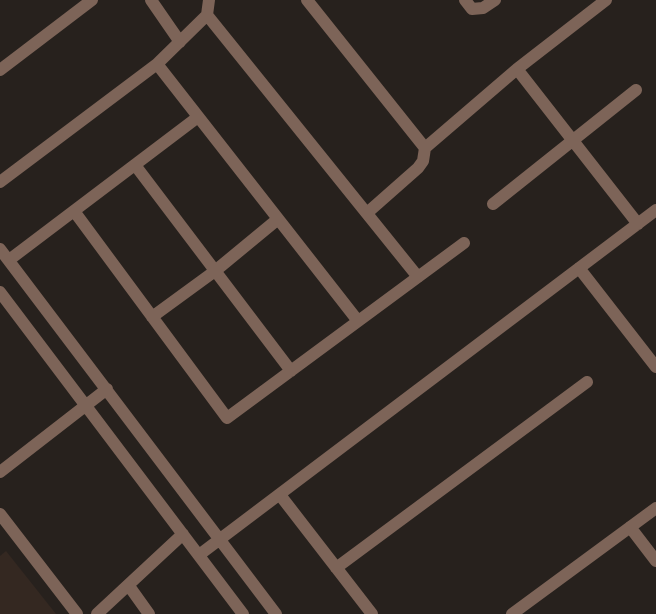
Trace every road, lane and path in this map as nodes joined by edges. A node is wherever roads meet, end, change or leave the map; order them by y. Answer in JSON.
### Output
{"nodes":[{"id":1,"x":92,"y":0,"type":"edge"},
{"id":2,"x":151,"y":0,"type":"edge"},
{"id":3,"x":209,"y":0,"type":"edge"},
{"id":4,"x":307,"y":0,"type":"edge"},
{"id":5,"x":465,"y":0,"type":"edge"},
{"id":6,"x":495,"y":0,"type":"edge"},
{"id":7,"x":606,"y":0,"type":"edge"},
{"id":8,"x":207,"y":15,"type":"junction"},
{"id":9,"x":180,"y":42,"type":"junction"},
{"id":10,"x":157,"y":64,"type":"junction"},
{"id":11,"x":517,"y":69,"type":"junction"},
{"id":12,"x":0,"y":70,"type":"edge"},
{"id":13,"x":636,"y":90,"type":"dead end"},
{"id":14,"x":198,"y":117,"type":"junction"},
{"id":15,"x":572,"y":140,"type":"junction"},
{"id":16,"x":425,"y":148,"type":"junction"},
{"id":17,"x":135,"y":165,"type":"junction"},
{"id":18,"x":0,"y":182,"type":"edge"},
{"id":19,"x":493,"y":204,"type":"dead end"},
{"id":20,"x":656,"y":210,"type":"edge"},
{"id":21,"x":74,"y":211,"type":"junction"},
{"id":22,"x":367,"y":213,"type":"junction"},
{"id":23,"x":278,"y":219,"type":"junction"},
{"id":24,"x":638,"y":224,"type":"junction"},
{"id":25,"x":464,"y":243,"type":"dead end"},
{"id":26,"x":0,"y":249,"type":"edge"},
{"id":27,"x":9,"y":260,"type":"junction"},
{"id":28,"x":579,"y":268,"type":"junction"},
{"id":29,"x":215,"y":272,"type":"junction"},
{"id":30,"x":418,"y":277,"type":"junction"},
{"id":31,"x":0,"y":292,"type":"edge"},
{"id":32,"x":152,"y":317,"type":"junction"},
{"id":33,"x":358,"y":321,"type":"junction"},
{"id":34,"x":656,"y":367,"type":"edge"},
{"id":35,"x":291,"y":371,"type":"junction"},
{"id":36,"x":587,"y":382,"type":"dead end"},
{"id":37,"x":106,"y":389,"type":"junction"},
{"id":38,"x":86,"y":405,"type":"junction"},
{"id":39,"x":0,"y":472,"type":"edge"},
{"id":40,"x":280,"y":495,"type":"junction"},
{"id":41,"x":656,"y":508,"type":"edge"},
{"id":42,"x":0,"y":514,"type":"edge"},
{"id":43,"x":630,"y":527,"type":"junction"},
{"id":44,"x":183,"y":534,"type":"junction"},
{"id":45,"x":220,"y":540,"type":"junction"},
{"id":46,"x":199,"y":555,"type":"junction"},
{"id":47,"x":656,"y":561,"type":"edge"},
{"id":48,"x":336,"y":568,"type":"junction"},
{"id":49,"x":129,"y":586,"type":"junction"},
{"id":50,"x":78,"y":614,"type":"edge"},
{"id":51,"x":97,"y":614,"type":"edge"},
{"id":52,"x":149,"y":614,"type":"edge"},
{"id":53,"x":243,"y":614,"type":"edge"},
{"id":54,"x":276,"y":614,"type":"edge"},
{"id":55,"x":372,"y":614,"type":"edge"},
{"id":56,"x":512,"y":614,"type":"edge"}],
"edges":[{"from":1,"to":12,"type":"street"},
{"from":2,"to":9,"type":"street"},
{"from":3,"to":8,"type":"street"},
{"from":4,"to":16,"type":"street"},
{"from":5,"to":6,"type":"street"},
{"from":7,"to":11,"type":"street"},
{"from":8,"to":9,"type":"street"},
{"from":8,"to":22,"type":"street"},
{"from":9,"to":10,"type":"street"},
{"from":10,"to":14,"type":"street"},
{"from":10,"to":18,"type":"street"},
{"from":11,"to":15,"type":"street"},
{"from":11,"to":16,"type":"street"},
{"from":13,"to":15,"type":"street"},
{"from":14,"to":17,"type":"street"},
{"from":14,"to":23,"type":"street"},
{"from":15,"to":19,"type":"street"},
{"from":15,"to":24,"type":"street"},
{"from":16,"to":22,"type":"street"},
{"from":17,"to":21,"type":"street"},
{"from":17,"to":29,"type":"street"},
{"from":20,"to":24,"type":"street"},
{"from":21,"to":27,"type":"street"},
{"from":21,"to":32,"type":"street"},
{"from":22,"to":30,"type":"street"},
{"from":23,"to":29,"type":"street"},
{"from":23,"to":33,"type":"street"},
{"from":24,"to":28,"type":"street"},
{"from":25,"to":30,"type":"street"},
{"from":26,"to":27,"type":"street"},
{"from":27,"to":37,"type":"street"},
{"from":28,"to":34,"type":"street"},
{"from":28,"to":40,"type":"street"},
{"from":29,"to":32,"type":"street"},
{"from":29,"to":35,"type":"street"},
{"from":30,"to":33,"type":"street"},
{"from":31,"to":38,"type":"street"},
{"from":32,"to":35,"type":"street"},
{"from":33,"to":35,"type":"street"},
{"from":36,"to":48,"type":"street"},
{"from":37,"to":38,"type":"street"},
{"from":37,"to":45,"type":"street"},
{"from":38,"to":39,"type":"street"},
{"from":38,"to":44,"type":"street"},
{"from":40,"to":45,"type":"street"},
{"from":40,"to":48,"type":"street"},
{"from":41,"to":43,"type":"street"},
{"from":42,"to":50,"type":"street"},
{"from":43,"to":47,"type":"street"},
{"from":43,"to":56,"type":"street"},
{"from":44,"to":46,"type":"street"},
{"from":44,"to":49,"type":"street"},
{"from":45,"to":46,"type":"street"},
{"from":45,"to":54,"type":"street"},
{"from":46,"to":53,"type":"street"},
{"from":48,"to":55,"type":"street"},
{"from":49,"to":51,"type":"street"},
{"from":49,"to":52,"type":"street"}]}
